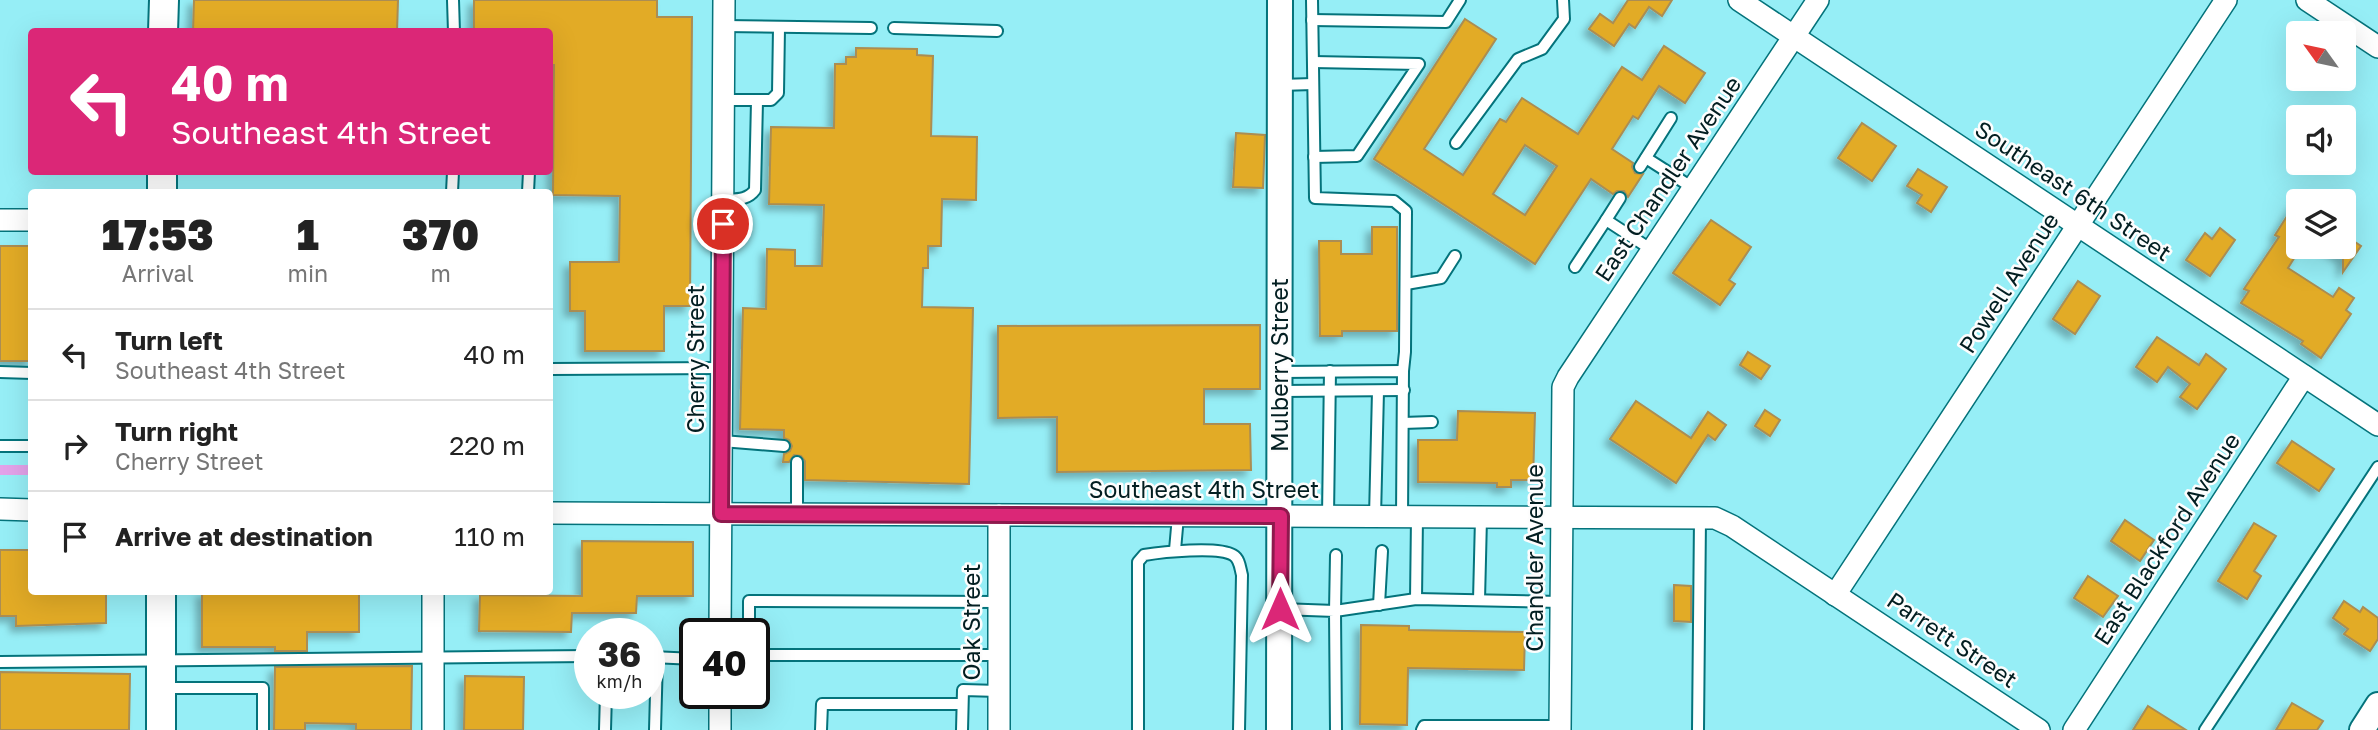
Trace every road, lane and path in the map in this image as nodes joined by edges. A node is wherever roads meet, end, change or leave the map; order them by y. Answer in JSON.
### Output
{"nodes":[{"id":1,"x":164,"y":0,"type":"edge"},
{"id":2,"x":453,"y":0,"type":"edge"},
{"id":3,"x":724,"y":0,"type":"edge"},
{"id":4,"x":1280,"y":0,"type":"edge"},
{"id":5,"x":1312,"y":0,"type":"edge"},
{"id":6,"x":1460,"y":0,"type":"edge"},
{"id":7,"x":1563,"y":0,"type":"edge"},
{"id":8,"x":1739,"y":0,"type":"edge"},
{"id":9,"x":1818,"y":0,"type":"edge"},
{"id":10,"x":2226,"y":0,"type":"edge"},
{"id":11,"x":2307,"y":0,"type":"edge"},
{"id":12,"x":1312,"y":20,"type":"junction"},
{"id":13,"x":724,"y":26,"type":"junction"},
{"id":14,"x":163,"y":28,"type":"edge"},
{"id":15,"x":454,"y":28,"type":"edge"},
{"id":16,"x":779,"y":28,"type":"junction"},
{"id":17,"x":871,"y":28,"type":"dead end"},
{"id":18,"x":894,"y":28,"type":"dead end"},
{"id":19,"x":997,"y":31,"type":"dead end"},
{"id":20,"x":1793,"y":37,"type":"junction"},
{"id":21,"x":2378,"y":47,"type":"edge"},
{"id":22,"x":1313,"y":62,"type":"junction"},
{"id":23,"x":1313,"y":84,"type":"junction"},
{"id":24,"x":1280,"y":85,"type":"junction"},
{"id":25,"x":723,"y":100,"type":"junction"},
{"id":26,"x":757,"y":101,"type":"junction"},
{"id":27,"x":1671,"y":118,"type":"dead end"},
{"id":28,"x":1455,"y":143,"type":"dead end"},
{"id":29,"x":1314,"y":157,"type":"junction"},
{"id":30,"x":1693,"y":188,"type":"junction"},
{"id":31,"x":1620,"y":198,"type":"dead end"},
{"id":32,"x":723,"y":200,"type":"junction"},
{"id":33,"x":0,"y":220,"type":"edge"},
{"id":34,"x":28,"y":220,"type":"edge"},
{"id":35,"x":1606,"y":220,"type":"junction"},
{"id":36,"x":2078,"y":226,"type":"junction"},
{"id":37,"x":1652,"y":250,"type":"junction"},
{"id":38,"x":1455,"y":256,"type":"dead end"},
{"id":39,"x":1575,"y":267,"type":"dead end"},
{"id":40,"x":1406,"y":284,"type":"junction"},
{"id":41,"x":722,"y":368,"type":"junction"},
{"id":42,"x":553,"y":369,"type":"edge"},
{"id":43,"x":1330,"y":371,"type":"junction"},
{"id":44,"x":1403,"y":371,"type":"junction"},
{"id":45,"x":0,"y":372,"type":"edge"},
{"id":46,"x":28,"y":373,"type":"edge"},
{"id":47,"x":2304,"y":376,"type":"junction"},
{"id":48,"x":1281,"y":382,"type":"junction"},
{"id":49,"x":1563,"y":387,"type":"joint"},
{"id":50,"x":1404,"y":390,"type":"junction"},
{"id":51,"x":1330,"y":391,"type":"junction"},
{"id":52,"x":1378,"y":391,"type":"junction"},
{"id":53,"x":1432,"y":422,"type":"dead end"},
{"id":54,"x":1403,"y":423,"type":"junction"},
{"id":55,"x":2378,"y":425,"type":"edge"},
{"id":56,"x":722,"y":441,"type":"junction"},
{"id":57,"x":0,"y":446,"type":"edge"},
{"id":58,"x":28,"y":446,"type":"edge"},
{"id":59,"x":784,"y":446,"type":"dead end"},
{"id":60,"x":797,"y":462,"type":"dead end"},
{"id":61,"x":2378,"y":467,"type":"edge"},
{"id":62,"x":0,"y":509,"type":"edge"},
{"id":63,"x":28,"y":510,"type":"edge"},
{"id":64,"x":553,"y":513,"type":"edge"},
{"id":65,"x":721,"y":514,"type":"junction"},
{"id":66,"x":797,"y":514,"type":"junction"},
{"id":67,"x":999,"y":515,"type":"junction"},
{"id":68,"x":1178,"y":516,"type":"junction"},
{"id":69,"x":1281,"y":516,"type":"junction"},
{"id":70,"x":1328,"y":516,"type":"junction"},
{"id":71,"x":1375,"y":517,"type":"junction"},
{"id":72,"x":1410,"y":517,"type":"junction"},
{"id":73,"x":1482,"y":518,"type":"junction"},
{"id":74,"x":1561,"y":518,"type":"junction"},
{"id":75,"x":1700,"y":518,"type":"junction"},
{"id":76,"x":1175,"y":550,"type":"junction"},
{"id":77,"x":1382,"y":551,"type":"dead end"},
{"id":78,"x":1336,"y":555,"type":"dead end"},
{"id":79,"x":161,"y":595,"type":"edge"},
{"id":80,"x":433,"y":595,"type":"edge"},
{"id":81,"x":1835,"y":595,"type":"junction"},
{"id":82,"x":1416,"y":599,"type":"junction"},
{"id":83,"x":1479,"y":600,"type":"junction"},
{"id":84,"x":999,"y":602,"type":"junction"},
{"id":85,"x":1561,"y":602,"type":"junction"},
{"id":86,"x":1379,"y":605,"type":"junction"},
{"id":87,"x":1280,"y":609,"type":"junction"},
{"id":88,"x":1335,"y":611,"type":"junction"},
{"id":89,"x":720,"y":618,"type":"edge"},
{"id":90,"x":749,"y":618,"type":"edge"},
{"id":91,"x":770,"y":654,"type":"edge"},
{"id":92,"x":999,"y":655,"type":"junction"},
{"id":93,"x":574,"y":656,"type":"edge"},
{"id":94,"x":433,"y":659,"type":"junction"},
{"id":95,"x":0,"y":662,"type":"edge"},
{"id":96,"x":161,"y":675,"type":"junction"},
{"id":97,"x":999,"y":691,"type":"junction"},
{"id":98,"x":962,"y":704,"type":"junction"},
{"id":99,"x":2378,"y":705,"type":"edge"},
{"id":100,"x":606,"y":709,"type":"edge"},
{"id":101,"x":654,"y":709,"type":"edge"},
{"id":102,"x":720,"y":709,"type":"edge"},
{"id":103,"x":1560,"y":728,"type":"edge"},
{"id":104,"x":161,"y":730,"type":"edge"},
{"id":105,"x":263,"y":730,"type":"edge"},
{"id":106,"x":433,"y":730,"type":"edge"},
{"id":107,"x":605,"y":730,"type":"edge"},
{"id":108,"x":655,"y":730,"type":"edge"},
{"id":109,"x":720,"y":730,"type":"edge"},
{"id":110,"x":821,"y":730,"type":"edge"},
{"id":111,"x":962,"y":730,"type":"edge"},
{"id":112,"x":999,"y":730,"type":"edge"},
{"id":113,"x":1138,"y":730,"type":"edge"},
{"id":114,"x":1239,"y":730,"type":"edge"},
{"id":115,"x":1279,"y":730,"type":"edge"},
{"id":116,"x":1336,"y":730,"type":"edge"},
{"id":117,"x":1422,"y":730,"type":"edge"},
{"id":118,"x":1698,"y":730,"type":"edge"},
{"id":119,"x":2039,"y":730,"type":"edge"},
{"id":120,"x":2074,"y":730,"type":"edge"},
{"id":121,"x":2205,"y":730,"type":"edge"},
{"id":122,"x":2362,"y":730,"type":"edge"}],
"edges":[{"from":1,"to":14,"type":"main road"},
{"from":2,"to":15,"type":"lane"},
{"from":3,"to":13,"type":"street","name":"Cherry Street"},
{"from":4,"to":24,"type":"street","name":"Mulberry Street"},
{"from":5,"to":12,"type":"lane"},
{"from":6,"to":12,"type":"lane"},
{"from":7,"to":28,"type":"lane"},
{"from":8,"to":20,"type":"street","name":"Southeast 6th Street"},
{"from":9,"to":20,"type":"street","name":"East Chandler Avenue"},
{"from":10,"to":36,"type":"street","name":"Powell Avenue"},
{"from":11,"to":21,"type":"street"},
{"from":12,"to":22,"type":"lane"},
{"from":13,"to":16,"type":"lane"},
{"from":13,"to":25,"type":"street","name":"Cherry Street"},
{"from":16,"to":17,"type":"lane"},
{"from":16,"to":26,"type":"lane"},
{"from":18,"to":19,"type":"lane"},
{"from":20,"to":30,"type":"street","name":"East Chandler Avenue"},
{"from":20,"to":36,"type":"street","name":"Southeast 6th Street"},
{"from":22,"to":23,"type":"lane"},
{"from":22,"to":29,"type":"lane"},
{"from":23,"to":24,"type":"lane"},
{"from":23,"to":29,"type":"lane"},
{"from":24,"to":48,"type":"street","name":"Mulberry Street"},
{"from":25,"to":26,"type":"lane"},
{"from":25,"to":32,"type":"street","name":"Cherry Street"},
{"from":26,"to":32,"type":"lane"},
{"from":27,"to":30,"type":"lane"},
{"from":29,"to":40,"type":"lane"},
{"from":30,"to":37,"type":"street","name":"East Chandler Avenue"},
{"from":31,"to":35,"type":"lane"},
{"from":32,"to":41,"type":"street","name":"Cherry Street"},
{"from":33,"to":34,"type":"street"},
{"from":35,"to":37,"type":"lane"},
{"from":35,"to":39,"type":"lane"},
{"from":36,"to":47,"type":"street","name":"Southeast 6th Street"},
{"from":36,"to":81,"type":"street","name":"Powell Avenue"},
{"from":37,"to":49,"type":"street","name":"East Chandler Avenue"},
{"from":38,"to":40,"type":"lane"},
{"from":40,"to":44,"type":"lane"},
{"from":41,"to":42,"type":"lane"},
{"from":41,"to":56,"type":"street","name":"Cherry Street"},
{"from":43,"to":44,"type":"lane"},
{"from":43,"to":48,"type":"lane"},
{"from":43,"to":51,"type":"lane"},
{"from":44,"to":50,"type":"lane"},
{"from":45,"to":46,"type":"lane"},
{"from":47,"to":55,"type":"street","name":"Southeast 6th Street"},
{"from":47,"to":120,"type":"street","name":"East Blackford Avenue"},
{"from":48,"to":51,"type":"lane"},
{"from":48,"to":69,"type":"street","name":"Mulberry Street"},
{"from":49,"to":74,"type":"street","name":"Chandler Avenue"},
{"from":50,"to":52,"type":"lane"},
{"from":50,"to":54,"type":"lane"},
{"from":51,"to":52,"type":"lane"},
{"from":51,"to":70,"type":"lane"},
{"from":52,"to":71,"type":"lane"},
{"from":53,"to":54,"type":"lane"},
{"from":54,"to":72,"type":"lane"},
{"from":56,"to":59,"type":"lane"},
{"from":56,"to":65,"type":"street","name":"Cherry Street"},
{"from":57,"to":58,"type":"lane"},
{"from":60,"to":66,"type":"lane"},
{"from":61,"to":121,"type":"lane"},
{"from":62,"to":63,"type":"street"},
{"from":64,"to":65,"type":"street","name":"Southeast 4th Street"},
{"from":65,"to":66,"type":"street","name":"Southeast 4th Street"},
{"from":65,"to":89,"type":"street","name":"Cherry Street"},
{"from":66,"to":67,"type":"street","name":"Southeast 4th Street"},
{"from":67,"to":68,"type":"street","name":"Southeast 4th Street"},
{"from":67,"to":84,"type":"street","name":"Oak Street"},
{"from":68,"to":69,"type":"street","name":"Southeast 4th Street"},
{"from":68,"to":76,"type":"lane"},
{"from":69,"to":70,"type":"street","name":"Southeast 4th Street"},
{"from":69,"to":87,"type":"street","name":"Mulberry Street"},
{"from":70,"to":71,"type":"street","name":"Southeast 4th Street"},
{"from":71,"to":72,"type":"street","name":"Southeast 4th Street"},
{"from":72,"to":73,"type":"street","name":"Southeast 4th Street"},
{"from":72,"to":82,"type":"lane"},
{"from":73,"to":74,"type":"street","name":"Southeast 4th Street"},
{"from":73,"to":83,"type":"lane"},
{"from":74,"to":75,"type":"street","name":"Southeast 4th Street"},
{"from":74,"to":85,"type":"street","name":"Chandler Avenue"},
{"from":75,"to":81,"type":"street","name":"Southeast 4th Street"},
{"from":75,"to":118,"type":"lane"},
{"from":76,"to":113,"type":"lane"},
{"from":76,"to":114,"type":"lane"},
{"from":77,"to":86,"type":"lane"},
{"from":78,"to":88,"type":"lane"},
{"from":79,"to":96,"type":"main road"},
{"from":80,"to":94,"type":"street"},
{"from":81,"to":119,"type":"street","name":"Parrett Street"},
{"from":82,"to":83,"type":"lane"},
{"from":82,"to":86,"type":"lane"},
{"from":83,"to":85,"type":"lane"},
{"from":84,"to":90,"type":"lane"},
{"from":84,"to":92,"type":"street","name":"Oak Street"},
{"from":85,"to":103,"type":"street","name":"Chandler Avenue"},
{"from":86,"to":88,"type":"lane"},
{"from":87,"to":88,"type":"lane"},
{"from":87,"to":115,"type":"street","name":"Mulberry Street"},
{"from":88,"to":116,"type":"lane"},
{"from":91,"to":92,"type":"lane"},
{"from":92,"to":97,"type":"street","name":"Oak Street"},
{"from":93,"to":94,"type":"lane"},
{"from":94,"to":96,"type":"lane"},
{"from":94,"to":106,"type":"street"},
{"from":95,"to":96,"type":"lane"},
{"from":96,"to":104,"type":"main road"},
{"from":96,"to":105,"type":"lane"},
{"from":97,"to":98,"type":"lane"},
{"from":97,"to":112,"type":"street","name":"Oak Street"},
{"from":98,"to":110,"type":"lane"},
{"from":98,"to":111,"type":"lane"},
{"from":99,"to":122,"type":"street"},
{"from":100,"to":107,"type":"lane"},
{"from":101,"to":108,"type":"lane"},
{"from":102,"to":109,"type":"street"},
{"from":103,"to":117,"type":"lane"}]}
